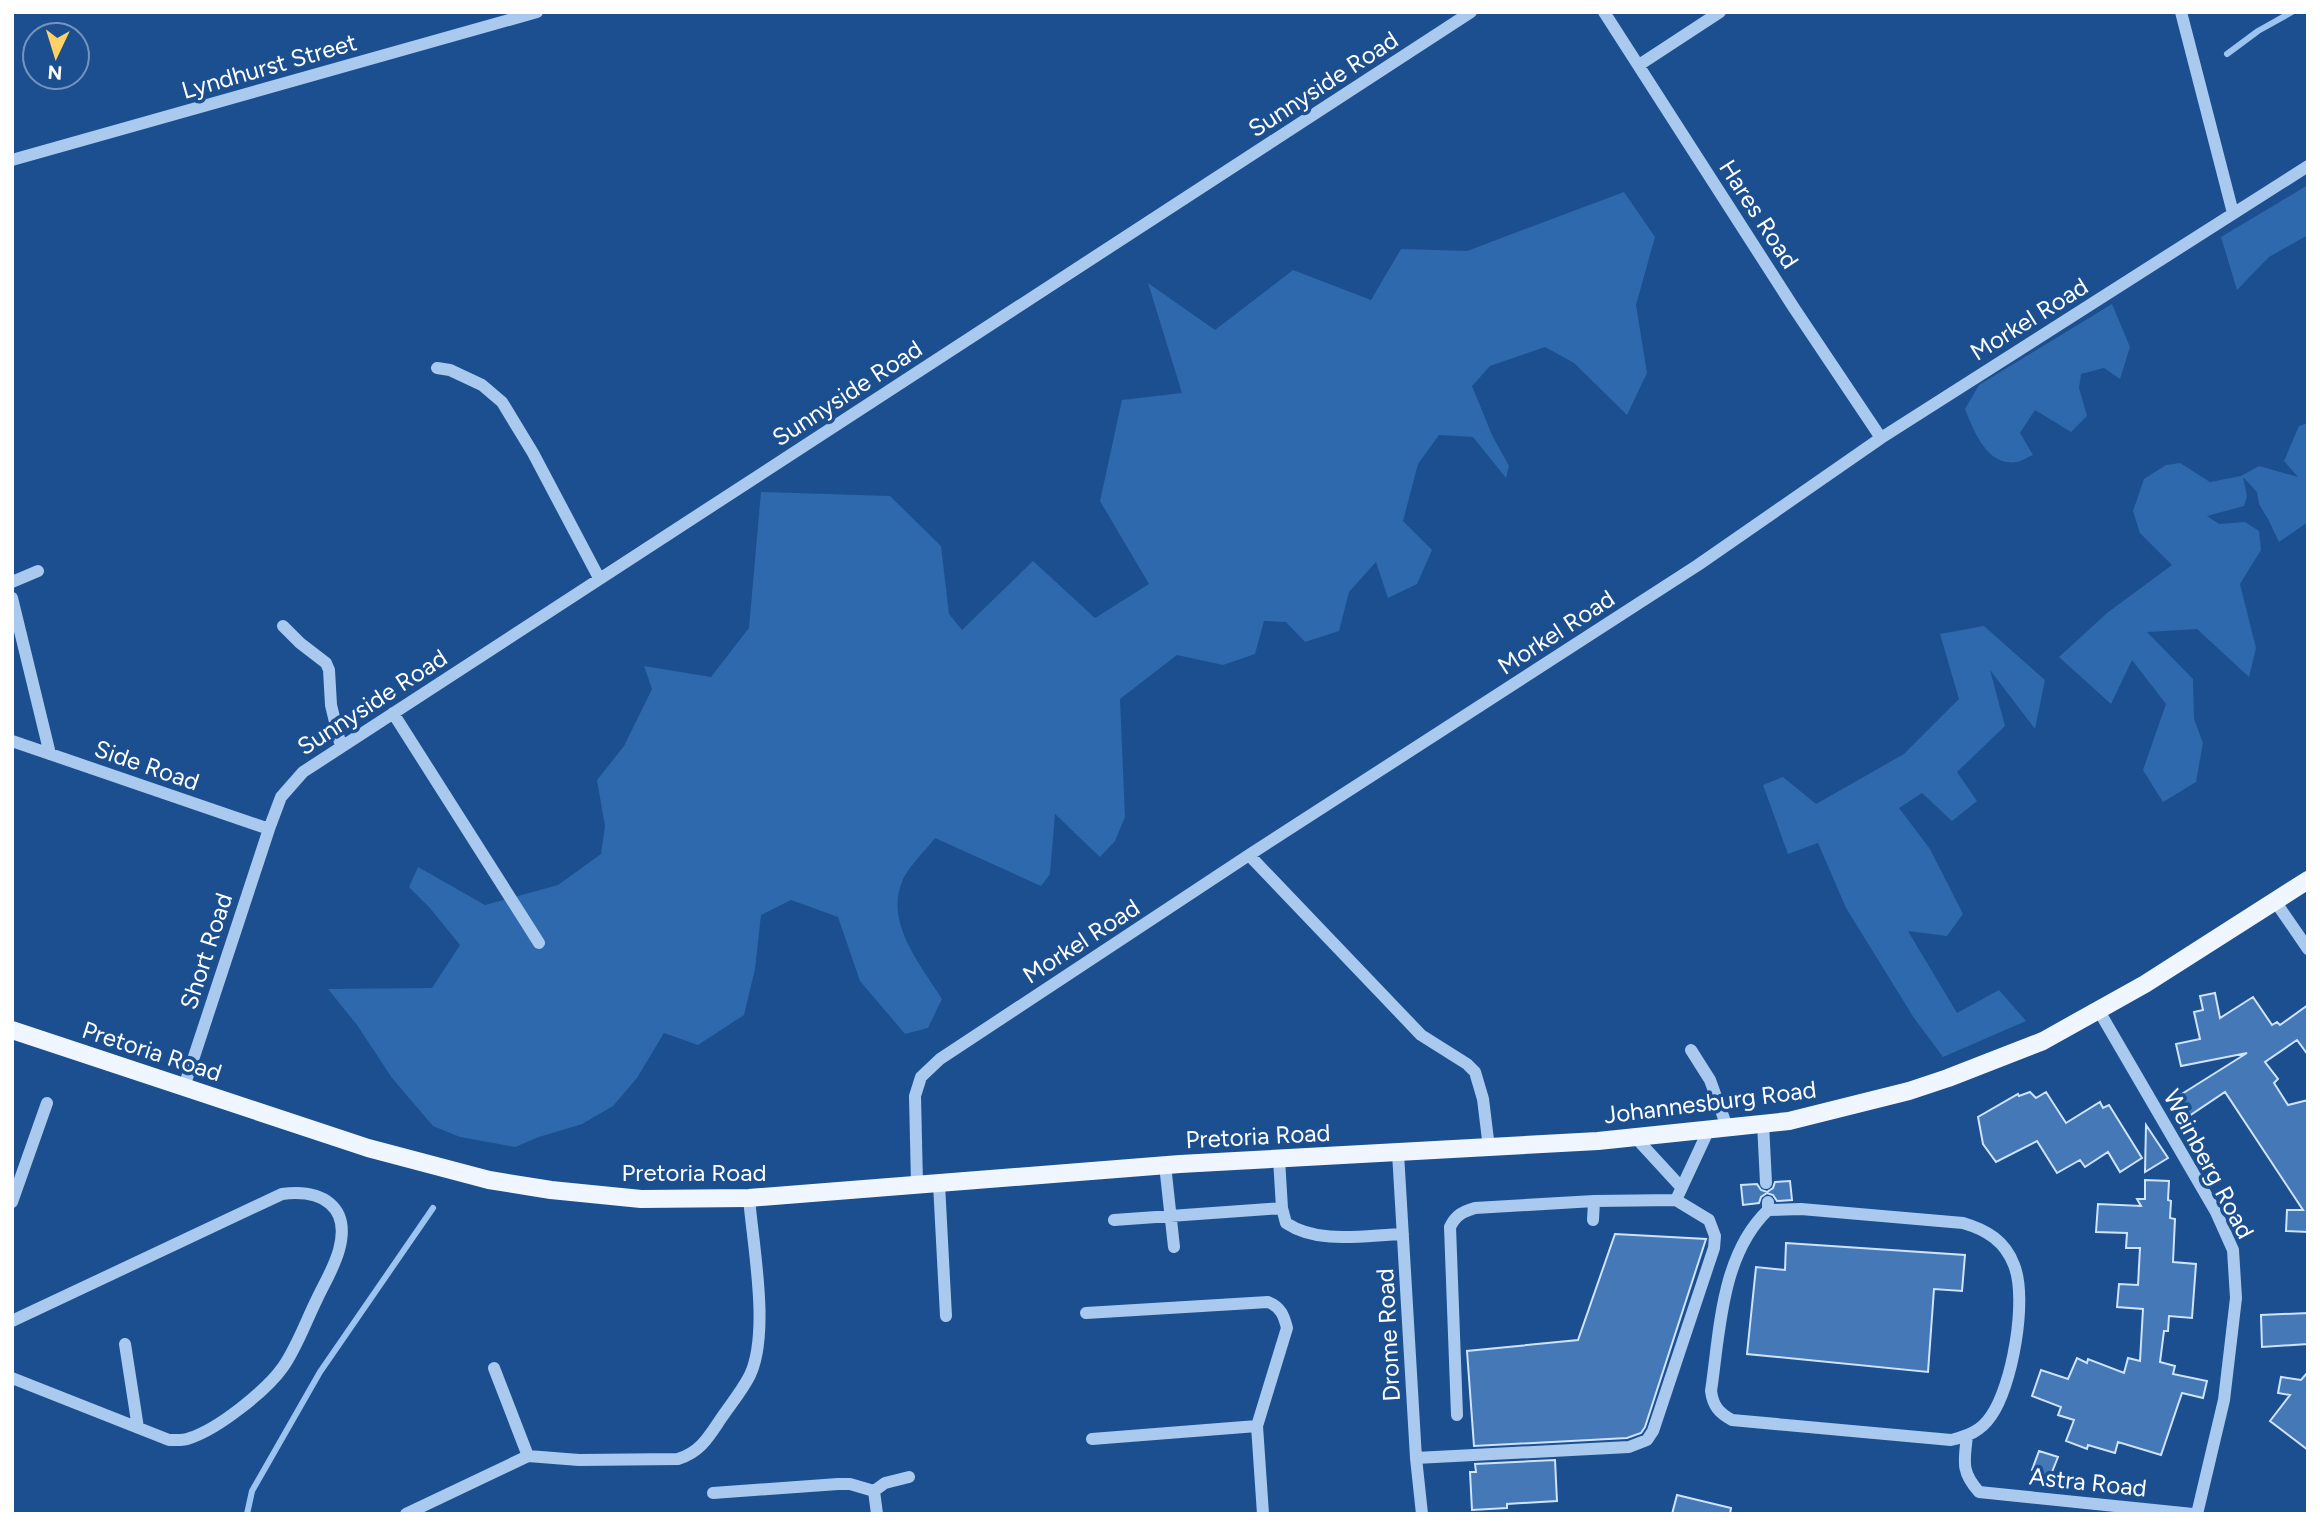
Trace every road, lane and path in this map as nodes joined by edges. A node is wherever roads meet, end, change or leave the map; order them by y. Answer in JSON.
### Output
{"nodes":[{"id":1,"x":537,"y":12,"type":"edge"},
{"id":2,"x":1471,"y":12,"type":"edge"},
{"id":3,"x":1604,"y":12,"type":"edge"},
{"id":4,"x":1720,"y":12,"type":"edge"},
{"id":5,"x":2181,"y":12,"type":"edge"},
{"id":6,"x":1639,"y":65,"type":"junction"},
{"id":7,"x":12,"y":160,"type":"edge"},
{"id":8,"x":2308,"y":166,"type":"edge"},
{"id":9,"x":2233,"y":213,"type":"junction"},
{"id":10,"x":437,"y":368,"type":"dead end"},
{"id":11,"x":1881,"y":438,"type":"junction"},
{"id":12,"x":38,"y":571,"type":"dead end"},
{"id":13,"x":599,"y":578,"type":"junction"},
{"id":14,"x":12,"y":582,"type":"edge"},
{"id":15,"x":12,"y":598,"type":"edge"},
{"id":16,"x":282,"y":626,"type":"dead end"},
{"id":17,"x":393,"y":713,"type":"junction"},
{"id":18,"x":12,"y":741,"type":"edge"},
{"id":19,"x":341,"y":747,"type":"junction"},
{"id":20,"x":50,"y":754,"type":"junction"},
{"id":21,"x":269,"y":829,"type":"junction"},
{"id":22,"x":1249,"y":855,"type":"junction"},
{"id":23,"x":2308,"y":880,"type":"edge"},
{"id":24,"x":2275,"y":901,"type":"junction"},
{"id":25,"x":539,"y":943,"type":"dead end"},
{"id":26,"x":2308,"y":949,"type":"edge"},
{"id":27,"x":2099,"y":1011,"type":"junction"},
{"id":28,"x":12,"y":1030,"type":"edge"},
{"id":29,"x":1691,"y":1050,"type":"dead end"},
{"id":30,"x":184,"y":1087,"type":"junction"},
{"id":31,"x":47,"y":1103,"type":"dead end"},
{"id":32,"x":1763,"y":1123,"type":"junction"},
{"id":33,"x":1718,"y":1128,"type":"junction"},
{"id":34,"x":1635,"y":1137,"type":"junction"},
{"id":35,"x":1489,"y":1148,"type":"junction"},
{"id":36,"x":1398,"y":1153,"type":"junction"},
{"id":37,"x":1279,"y":1159,"type":"junction"},
{"id":38,"x":1165,"y":1166,"type":"junction"},
{"id":39,"x":1766,"y":1183,"type":"dead end"},
{"id":40,"x":917,"y":1184,"type":"junction"},
{"id":41,"x":939,"y":1184,"type":"junction"},
{"id":42,"x":1681,"y":1187,"type":"junction"},
{"id":43,"x":749,"y":1198,"type":"junction"},
{"id":44,"x":1676,"y":1200,"type":"junction"},
{"id":45,"x":1594,"y":1201,"type":"junction"},
{"id":46,"x":12,"y":1202,"type":"edge"},
{"id":47,"x":1282,"y":1208,"type":"junction"},
{"id":48,"x":1171,"y":1214,"type":"junction"},
{"id":49,"x":1114,"y":1220,"type":"dead end"},
{"id":50,"x":1593,"y":1220,"type":"dead end"},
{"id":51,"x":1403,"y":1234,"type":"junction"},
{"id":52,"x":1174,"y":1247,"type":"dead end"},
{"id":53,"x":1086,"y":1313,"type":"dead end"},
{"id":54,"x":946,"y":1315,"type":"dead end"},
{"id":55,"x":12,"y":1321,"type":"edge"},
{"id":56,"x":125,"y":1344,"type":"dead end"},
{"id":57,"x":494,"y":1367,"type":"dead end"},
{"id":58,"x":12,"y":1378,"type":"edge"},
{"id":59,"x":1457,"y":1415,"type":"dead end"},
{"id":60,"x":1257,"y":1426,"type":"junction"},
{"id":61,"x":138,"y":1428,"type":"junction"},
{"id":62,"x":1968,"y":1437,"type":"junction"},
{"id":63,"x":1092,"y":1439,"type":"dead end"},
{"id":64,"x":528,"y":1456,"type":"junction"},
{"id":65,"x":1416,"y":1458,"type":"junction"},
{"id":66,"x":908,"y":1476,"type":"dead end"},
{"id":67,"x":874,"y":1491,"type":"junction"},
{"id":68,"x":713,"y":1493,"type":"dead end"},
{"id":69,"x":406,"y":1514,"type":"edge"},
{"id":70,"x":877,"y":1514,"type":"edge"},
{"id":71,"x":1263,"y":1514,"type":"edge"},
{"id":72,"x":1422,"y":1514,"type":"edge"},
{"id":73,"x":2195,"y":1514,"type":"edge"}],
"edges":[{"from":1,"to":7,"type":"street","name":"Lyndhurst Street"},
{"from":2,"to":13,"type":"street","name":"Sunnyside Road"},
{"from":3,"to":6,"type":"street","name":"Hares Road"},
{"from":4,"to":6,"type":"street"},
{"from":5,"to":9,"type":"street"},
{"from":6,"to":11,"type":"street","name":"Hares Road"},
{"from":8,"to":9,"type":"street","name":"Morkel Road"},
{"from":9,"to":11,"type":"street","name":"Morkel Road"},
{"from":10,"to":13,"type":"street"},
{"from":11,"to":22,"type":"street","name":"Morkel Road"},
{"from":12,"to":14,"type":"street"},
{"from":13,"to":17,"type":"street","name":"Sunnyside Road"},
{"from":15,"to":20,"type":"street"},
{"from":16,"to":19,"type":"street"},
{"from":17,"to":19,"type":"street","name":"Sunnyside Road"},
{"from":17,"to":25,"type":"street"},
{"from":18,"to":20,"type":"street","name":"Side Road"},
{"from":19,"to":21,"type":"street","name":"Sunnyside Road"},
{"from":20,"to":21,"type":"street","name":"Side Road"},
{"from":21,"to":30,"type":"street","name":"Short Road"},
{"from":22,"to":35,"type":"street"},
{"from":22,"to":40,"type":"street","name":"Morkel Road"},
{"from":23,"to":24,"type":"main road","name":"Johannesburg Road"},
{"from":24,"to":26,"type":"street"},
{"from":24,"to":27,"type":"main road","name":"Johannesburg Road"},
{"from":27,"to":32,"type":"main road","name":"Johannesburg Road"},
{"from":27,"to":73,"type":"street","name":"Weinberg Road"},
{"from":28,"to":30,"type":"main road","name":"Pretoria Road"},
{"from":29,"to":33,"type":"street"},
{"from":30,"to":43,"type":"main road","name":"Pretoria Road"},
{"from":31,"to":46,"type":"street"},
{"from":32,"to":33,"type":"main road","name":"Johannesburg Road"},
{"from":32,"to":39,"type":"street"},
{"from":33,"to":34,"type":"main road","name":"Johannesburg Road"},
{"from":33,"to":42,"type":"street"},
{"from":34,"to":35,"type":"main road","name":"Johannesburg Road"},
{"from":34,"to":42,"type":"street"},
{"from":35,"to":36,"type":"main road","name":"Johannesburg Road"},
{"from":36,"to":37,"type":"main road","name":"Pretoria Road"},
{"from":36,"to":51,"type":"street","name":"Drome Road"},
{"from":37,"to":38,"type":"main road","name":"Pretoria Road"},
{"from":37,"to":47,"type":"street"},
{"from":38,"to":41,"type":"main road","name":"Pretoria Road"},
{"from":38,"to":48,"type":"street"},
{"from":40,"to":41,"type":"main road","name":"Pretoria Road"},
{"from":40,"to":43,"type":"main road","name":"Pretoria Road"},
{"from":41,"to":54,"type":"street"},
{"from":42,"to":44,"type":"street"},
{"from":43,"to":64,"type":"street"},
{"from":44,"to":45,"type":"street"},
{"from":44,"to":65,"type":"street"},
{"from":45,"to":50,"type":"street"},
{"from":45,"to":59,"type":"street"},
{"from":47,"to":48,"type":"street"},
{"from":47,"to":51,"type":"street"},
{"from":48,"to":49,"type":"street"},
{"from":48,"to":52,"type":"street"},
{"from":51,"to":65,"type":"street","name":"Drome Road"},
{"from":53,"to":60,"type":"street"},
{"from":55,"to":61,"type":"street"},
{"from":56,"to":61,"type":"street"},
{"from":57,"to":64,"type":"street"},
{"from":58,"to":61,"type":"street"},
{"from":60,"to":63,"type":"street"},
{"from":60,"to":71,"type":"street"},
{"from":62,"to":62,"type":"street"},
{"from":62,"to":73,"type":"street","name":"Astra Road"},
{"from":64,"to":69,"type":"street"},
{"from":65,"to":72,"type":"street","name":"Drome Road"},
{"from":66,"to":67,"type":"street"},
{"from":67,"to":68,"type":"street"},
{"from":67,"to":70,"type":"street"}]}
